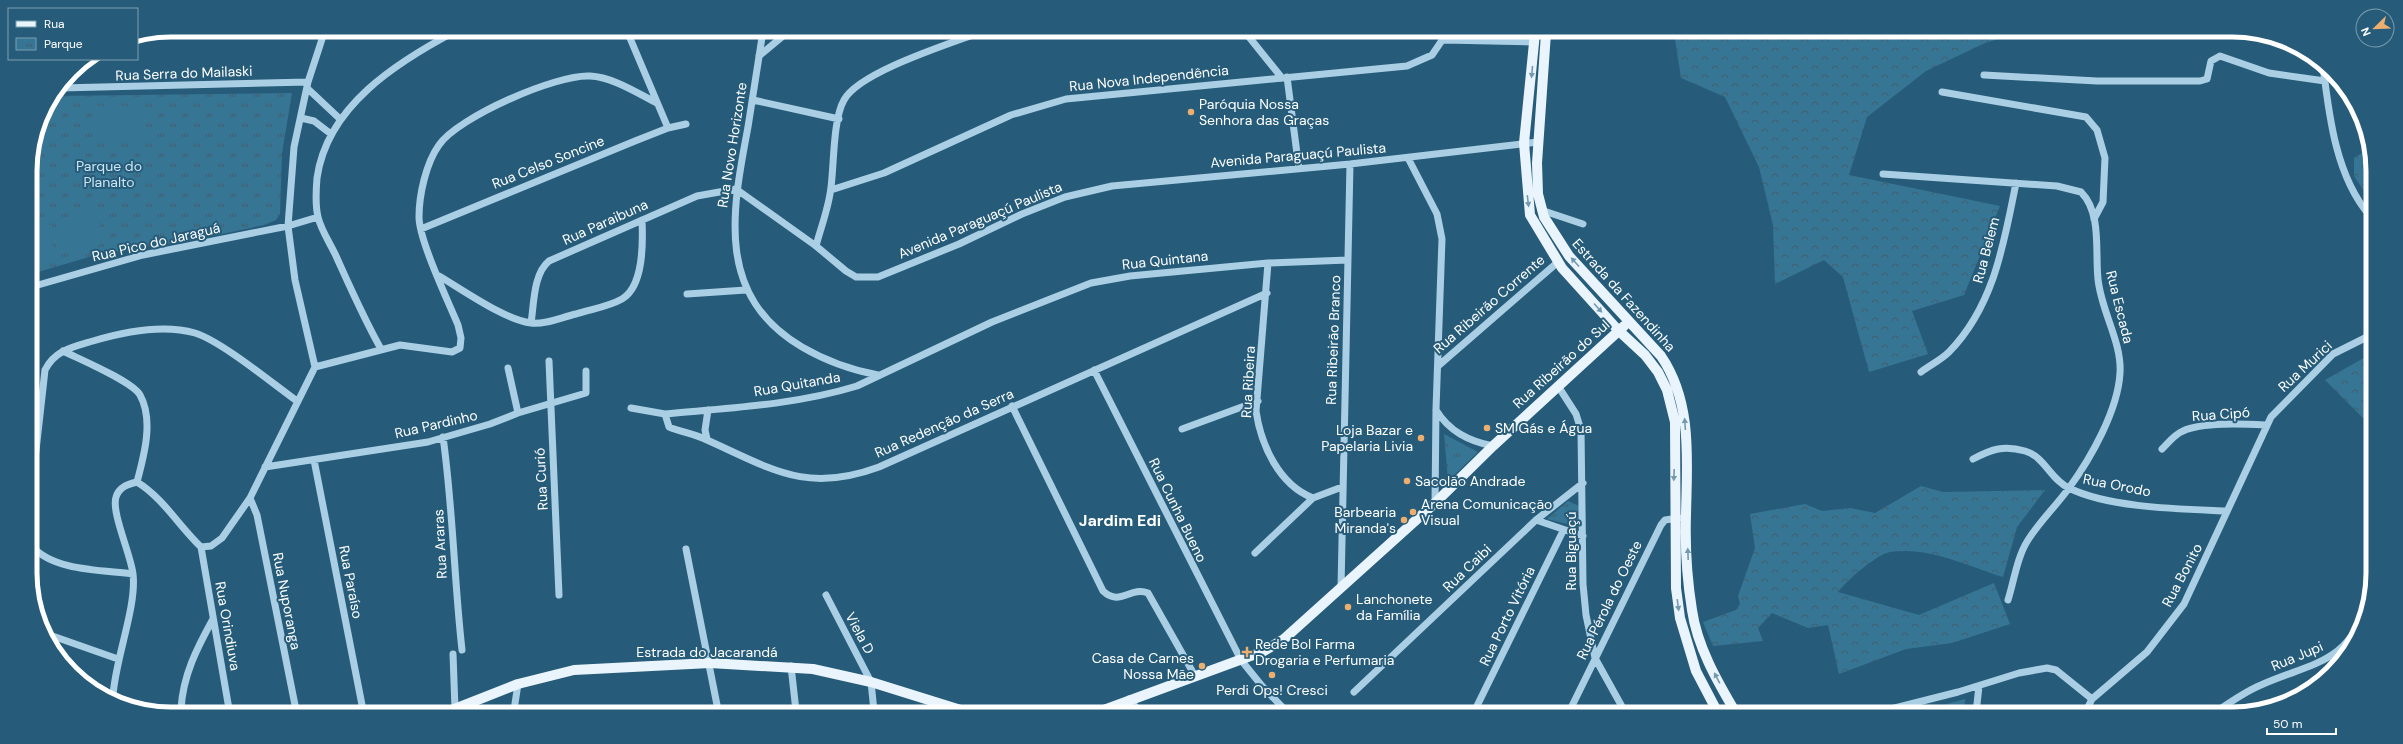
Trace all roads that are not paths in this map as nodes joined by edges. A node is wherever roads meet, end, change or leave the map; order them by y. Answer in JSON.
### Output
{"nodes":[{"id":1,"x":322,"y":37,"type":"edge"},
{"id":2,"x":445,"y":37,"type":"edge"},
{"id":3,"x":630,"y":37,"type":"edge"},
{"id":4,"x":762,"y":37,"type":"edge"},
{"id":5,"x":782,"y":37,"type":"edge"},
{"id":6,"x":969,"y":37,"type":"edge"},
{"id":7,"x":1249,"y":37,"type":"edge"},
{"id":8,"x":1445,"y":37,"type":"edge"},
{"id":9,"x":1546,"y":37,"type":"edge"},
{"id":10,"x":1535,"y":38,"type":"edge"},
{"id":11,"x":1444,"y":40,"type":"junction"},
{"id":12,"x":759,"y":56,"type":"junction"},
{"id":13,"x":2324,"y":73,"type":"edge"},
{"id":14,"x":1984,"y":75,"type":"dead end"},
{"id":15,"x":1284,"y":78,"type":"junction"},
{"id":16,"x":2325,"y":81,"type":"junction"},
{"id":17,"x":308,"y":85,"type":"junction"},
{"id":18,"x":66,"y":88,"type":"edge"},
{"id":19,"x":1942,"y":92,"type":"dead end"},
{"id":20,"x":752,"y":100,"type":"junction"},
{"id":21,"x":657,"y":103,"type":"junction"},
{"id":22,"x":301,"y":118,"type":"junction"},
{"id":23,"x":340,"y":119,"type":"junction"},
{"id":24,"x":839,"y":119,"type":"junction"},
{"id":25,"x":686,"y":124,"type":"dead end"},
{"id":26,"x":668,"y":128,"type":"junction"},
{"id":27,"x":331,"y":134,"type":"junction"},
{"id":28,"x":1538,"y":142,"type":"junction"},
{"id":29,"x":1524,"y":143,"type":"junction"},
{"id":30,"x":1408,"y":158,"type":"junction"},
{"id":31,"x":1350,"y":164,"type":"junction"},
{"id":32,"x":1299,"y":169,"type":"junction"},
{"id":33,"x":1883,"y":174,"type":"dead end"},
{"id":34,"x":2016,"y":183,"type":"junction"},
{"id":35,"x":736,"y":189,"type":"junction"},
{"id":36,"x":831,"y":190,"type":"junction"},
{"id":37,"x":1541,"y":210,"type":"junction"},
{"id":38,"x":2366,"y":210,"type":"edge"},
{"id":39,"x":318,"y":217,"type":"junction"},
{"id":40,"x":2094,"y":219,"type":"junction"},
{"id":41,"x":642,"y":220,"type":"junction"},
{"id":42,"x":1583,"y":224,"type":"dead end"},
{"id":43,"x":288,"y":226,"type":"junction"},
{"id":44,"x":421,"y":229,"type":"junction"},
{"id":45,"x":816,"y":246,"type":"junction"},
{"id":46,"x":1348,"y":260,"type":"junction"},
{"id":47,"x":1558,"y":262,"type":"junction"},
{"id":48,"x":1268,"y":263,"type":"junction"},
{"id":49,"x":439,"y":276,"type":"junction"},
{"id":50,"x":37,"y":285,"type":"edge"},
{"id":51,"x":746,"y":290,"type":"junction"},
{"id":52,"x":1267,"y":293,"type":"junction"},
{"id":53,"x":687,"y":294,"type":"dead end"},
{"id":54,"x":992,"y":322,"type":"joint"},
{"id":55,"x":531,"y":323,"type":"junction"},
{"id":56,"x":1628,"y":323,"type":"junction"},
{"id":57,"x":1618,"y":330,"type":"junction"},
{"id":58,"x":2366,"y":338,"type":"edge"},
{"id":59,"x":380,"y":349,"type":"junction"},
{"id":60,"x":63,"y":350,"type":"junction"},
{"id":61,"x":549,"y":361,"type":"dead end"},
{"id":62,"x":1438,"y":366,"type":"junction"},
{"id":63,"x":315,"y":367,"type":"junction"},
{"id":64,"x":508,"y":368,"type":"dead end"},
{"id":65,"x":1094,"y":370,"type":"junction"},
{"id":66,"x":586,"y":371,"type":"dead end"},
{"id":67,"x":1921,"y":372,"type":"dead end"},
{"id":68,"x":878,"y":375,"type":"junction"},
{"id":69,"x":1558,"y":386,"type":"junction"},
{"id":70,"x":1258,"y":400,"type":"junction"},
{"id":71,"x":297,"y":401,"type":"junction"},
{"id":72,"x":550,"y":403,"type":"junction"},
{"id":73,"x":1012,"y":406,"type":"junction"},
{"id":74,"x":631,"y":408,"type":"dead end"},
{"id":75,"x":1436,"y":409,"type":"junction"},
{"id":76,"x":708,"y":410,"type":"junction"},
{"id":77,"x":518,"y":413,"type":"junction"},
{"id":78,"x":665,"y":414,"type":"junction"},
{"id":79,"x":2266,"y":424,"type":"junction"},
{"id":80,"x":1182,"y":429,"type":"dead end"},
{"id":81,"x":443,"y":437,"type":"junction"},
{"id":82,"x":707,"y":439,"type":"junction"},
{"id":83,"x":37,"y":441,"type":"edge"},
{"id":84,"x":1493,"y":446,"type":"junction"},
{"id":85,"x":2162,"y":449,"type":"dead end"},
{"id":86,"x":1973,"y":459,"type":"dead end"},
{"id":87,"x":314,"y":460,"type":"junction"},
{"id":88,"x":265,"y":466,"type":"junction"},
{"id":89,"x":137,"y":482,"type":"junction"},
{"id":90,"x":1583,"y":484,"type":"junction"},
{"id":91,"x":1342,"y":487,"type":"junction"},
{"id":92,"x":2069,"y":488,"type":"junction"},
{"id":93,"x":250,"y":498,"type":"junction"},
{"id":94,"x":1312,"y":498,"type":"junction"},
{"id":95,"x":1435,"y":503,"type":"junction"},
{"id":96,"x":2226,"y":511,"type":"junction"},
{"id":97,"x":1674,"y":518,"type":"junction"},
{"id":98,"x":1686,"y":518,"type":"junction"},
{"id":99,"x":1536,"y":520,"type":"junction"},
{"id":100,"x":1563,"y":531,"type":"junction"},
{"id":101,"x":1583,"y":536,"type":"junction"},
{"id":102,"x":201,"y":547,"type":"junction"},
{"id":103,"x":686,"y":549,"type":"dead end"},
{"id":104,"x":37,"y":552,"type":"edge"},
{"id":105,"x":1256,"y":552,"type":"dead end"},
{"id":106,"x":133,"y":574,"type":"junction"},
{"id":107,"x":1341,"y":588,"type":"junction"},
{"id":108,"x":826,"y":595,"type":"dead end"},
{"id":109,"x":559,"y":596,"type":"dead end"},
{"id":110,"x":2008,"y":600,"type":"dead end"},
{"id":111,"x":213,"y":618,"type":"junction"},
{"id":112,"x":54,"y":636,"type":"edge"},
{"id":113,"x":462,"y":650,"type":"dead end"},
{"id":114,"x":2341,"y":650,"type":"edge"},
{"id":115,"x":453,"y":654,"type":"dead end"},
{"id":116,"x":1596,"y":658,"type":"junction"},
{"id":117,"x":118,"y":659,"type":"junction"},
{"id":118,"x":1241,"y":660,"type":"junction"},
{"id":119,"x":710,"y":663,"type":"junction"},
{"id":120,"x":791,"y":666,"type":"junction"},
{"id":121,"x":1195,"y":676,"type":"junction"},
{"id":122,"x":871,"y":682,"type":"junction"},
{"id":123,"x":518,"y":684,"type":"junction"},
{"id":124,"x":1979,"y":686,"type":"junction"},
{"id":125,"x":1354,"y":692,"type":"dead end"},
{"id":126,"x":112,"y":693,"type":"edge"},
{"id":127,"x":1129,"y":699,"type":"junction"},
{"id":128,"x":2092,"y":699,"type":"junction"},
{"id":129,"x":181,"y":707,"type":"edge"},
{"id":130,"x":228,"y":707,"type":"edge"},
{"id":131,"x":295,"y":707,"type":"edge"},
{"id":132,"x":362,"y":707,"type":"edge"},
{"id":133,"x":453,"y":707,"type":"edge"},
{"id":134,"x":458,"y":707,"type":"edge"},
{"id":135,"x":514,"y":707,"type":"edge"},
{"id":136,"x":717,"y":707,"type":"edge"},
{"id":137,"x":796,"y":707,"type":"edge"},
{"id":138,"x":874,"y":707,"type":"edge"},
{"id":139,"x":951,"y":707,"type":"edge"},
{"id":140,"x":1110,"y":707,"type":"edge"},
{"id":141,"x":1135,"y":707,"type":"edge"},
{"id":142,"x":1282,"y":707,"type":"edge"},
{"id":143,"x":1476,"y":707,"type":"edge"},
{"id":144,"x":1572,"y":707,"type":"edge"},
{"id":145,"x":1622,"y":707,"type":"edge"},
{"id":146,"x":1715,"y":707,"type":"edge"},
{"id":147,"x":1733,"y":707,"type":"edge"},
{"id":148,"x":1899,"y":707,"type":"edge"},
{"id":149,"x":1977,"y":707,"type":"edge"},
{"id":150,"x":2088,"y":707,"type":"edge"},
{"id":151,"x":2224,"y":707,"type":"edge"}],
"edges":[{"from":1,"to":17,"type":"street"},
{"from":2,"to":23,"type":"street"},
{"from":3,"to":21,"type":"street"},
{"from":4,"to":12,"type":"street","name":"Rua Novo Horizonte"},
{"from":5,"to":12,"type":"street"},
{"from":6,"to":24,"type":"street"},
{"from":7,"to":15,"type":"street"},
{"from":8,"to":11,"type":"street","name":"Rua Nova Independência"},
{"from":9,"to":28,"type":"main road","name":"Estrada da Fazendinha"},
{"from":10,"to":11,"type":"street"},
{"from":10,"to":29,"type":"main road","name":"Estrada da Fazendinha","one_way":true},
{"from":11,"to":15,"type":"street","name":"Rua Nova Independência"},
{"from":12,"to":20,"type":"street","name":"Rua Novo Horizonte"},
{"from":13,"to":16,"type":"street"},
{"from":14,"to":16,"type":"street"},
{"from":15,"to":32,"type":"street"},
{"from":15,"to":36,"type":"street","name":"Rua Nova Independência"},
{"from":16,"to":38,"type":"street"},
{"from":17,"to":18,"type":"street","name":"Rua Serra do Mailaski"},
{"from":17,"to":22,"type":"street"},
{"from":17,"to":23,"type":"street"},
{"from":19,"to":40,"type":"street"},
{"from":20,"to":24,"type":"street"},
{"from":20,"to":35,"type":"street","name":"Rua Novo Horizonte"},
{"from":21,"to":26,"type":"street"},
{"from":21,"to":44,"type":"street"},
{"from":22,"to":27,"type":"street"},
{"from":22,"to":43,"type":"street"},
{"from":23,"to":27,"type":"street"},
{"from":24,"to":36,"type":"street"},
{"from":25,"to":26,"type":"street","name":"Rua Celso Soncine"},
{"from":26,"to":44,"type":"street","name":"Rua Celso Soncine"},
{"from":27,"to":39,"type":"street"},
{"from":28,"to":29,"type":"street","name":"Avenida Paraguaçú Paulista"},
{"from":28,"to":37,"type":"main road","name":"Estrada da Fazendinha"},
{"from":29,"to":30,"type":"street","name":"Avenida Paraguaçú Paulista"},
{"from":29,"to":47,"type":"main road","name":"Estrada da Fazendinha","one_way":true},
{"from":30,"to":31,"type":"street","name":"Avenida Paraguaçú Paulista"},
{"from":30,"to":62,"type":"street"},
{"from":31,"to":32,"type":"street","name":"Avenida Paraguaçú Paulista"},
{"from":31,"to":46,"type":"street","name":"Rua Ribeirão Branco"},
{"from":32,"to":45,"type":"street","name":"Avenida Paraguaçú Paulista"},
{"from":33,"to":34,"type":"street","name":"Rua Escada"},
{"from":34,"to":40,"type":"street","name":"Rua Escada"},
{"from":34,"to":67,"type":"street","name":"Rua Belem"},
{"from":35,"to":41,"type":"street","name":"Rua Paraibuna"},
{"from":35,"to":45,"type":"street","name":"Avenida Paraguaçú Paulista"},
{"from":35,"to":51,"type":"street","name":"Rua Novo Horizonte"},
{"from":36,"to":45,"type":"street"},
{"from":37,"to":42,"type":"street"},
{"from":56,"to":37,"type":"main road","name":"Estrada da Fazendinha","one_way":true},
{"from":39,"to":43,"type":"street","name":"Rua Pico do Jaraguá"},
{"from":39,"to":59,"type":"street"},
{"from":40,"to":92,"type":"street","name":"Rua Escada"},
{"from":41,"to":55,"type":"street","name":"Rua Paraibuna"},
{"from":41,"to":55,"type":"street"},
{"from":43,"to":50,"type":"street","name":"Rua Pico do Jaraguá"},
{"from":43,"to":63,"type":"street"},
{"from":44,"to":49,"type":"street"},
{"from":46,"to":48,"type":"street","name":"Rua Quintana"},
{"from":46,"to":91,"type":"street","name":"Rua Ribeirão Branco"},
{"from":47,"to":57,"type":"main road","name":"Estrada da Fazendinha","one_way":true},
{"from":47,"to":62,"type":"street","name":"Rua Ribeirão Corrente"},
{"from":48,"to":52,"type":"street","name":"Rua Ribeira"},
{"from":48,"to":54,"type":"street","name":"Rua Quintana"},
{"from":49,"to":55,"type":"street"},
{"from":49,"to":59,"type":"street"},
{"from":51,"to":53,"type":"street"},
{"from":51,"to":68,"type":"street","name":"Rua Novo Horizonte"},
{"from":52,"to":65,"type":"street","name":"Rua Redenção da Serra"},
{"from":52,"to":70,"type":"street","name":"Rua Ribeira"},
{"from":54,"to":68,"type":"street","name":"Rua Quitanda"},
{"from":56,"to":57,"type":"main road","name":"Rua Ribeirão do Sul"},
{"from":98,"to":56,"type":"main road","name":"Estrada da Fazendinha","one_way":true},
{"from":57,"to":69,"type":"main road","name":"Rua Ribeirão do Sul"},
{"from":57,"to":97,"type":"main road","name":"Estrada da Fazendinha","one_way":true},
{"from":58,"to":79,"type":"street","name":"Rua Murici"},
{"from":59,"to":63,"type":"street"},
{"from":60,"to":71,"type":"street"},
{"from":60,"to":83,"type":"street"},
{"from":60,"to":89,"type":"street"},
{"from":61,"to":72,"type":"street","name":"Rua Curió"},
{"from":62,"to":75,"type":"street"},
{"from":63,"to":71,"type":"street"},
{"from":64,"to":77,"type":"street"},
{"from":65,"to":73,"type":"street","name":"Rua Redenção da Serra"},
{"from":65,"to":118,"type":"street","name":"Rua Cunha Bueno"},
{"from":66,"to":72,"type":"street","name":"Rua Pardinho"},
{"from":68,"to":76,"type":"street","name":"Rua Quitanda"},
{"from":69,"to":84,"type":"main road","name":"Rua Ribeirão do Sul"},
{"from":69,"to":90,"type":"street","name":"Rua Biguaçú"},
{"from":70,"to":80,"type":"street"},
{"from":70,"to":94,"type":"street","name":"Rua Ribeira"},
{"from":71,"to":88,"type":"street"},
{"from":72,"to":77,"type":"street","name":"Rua Pardinho"},
{"from":72,"to":109,"type":"street","name":"Rua Curió"},
{"from":73,"to":82,"type":"street","name":"Rua Redenção da Serra"},
{"from":73,"to":121,"type":"street"},
{"from":74,"to":78,"type":"street"},
{"from":75,"to":84,"type":"street"},
{"from":75,"to":95,"type":"street"},
{"from":76,"to":78,"type":"street","name":"Rua Quitanda"},
{"from":76,"to":82,"type":"street"},
{"from":77,"to":81,"type":"street","name":"Rua Pardinho"},
{"from":78,"to":82,"type":"street","name":"Rua Redenção da Serra"},
{"from":79,"to":85,"type":"street","name":"Rua Cipó"},
{"from":79,"to":96,"type":"street","name":"Rua Bonito"},
{"from":81,"to":87,"type":"street","name":"Rua Pardinho"},
{"from":81,"to":113,"type":"street","name":"Rua Araras"},
{"from":84,"to":95,"type":"main road","name":"Rua Ribeirão do Sul"},
{"from":86,"to":92,"type":"street","name":"Rua Orodo"},
{"from":87,"to":88,"type":"street","name":"Rua Pardinho"},
{"from":87,"to":132,"type":"street","name":"Rua Paraíso"},
{"from":88,"to":93,"type":"street"},
{"from":89,"to":102,"type":"street"},
{"from":89,"to":106,"type":"street"},
{"from":90,"to":99,"type":"street","name":"Rua Caibi"},
{"from":90,"to":101,"type":"street","name":"Rua Biguaçú"},
{"from":91,"to":94,"type":"street"},
{"from":91,"to":107,"type":"street","name":"Rua Ribeirão Branco"},
{"from":92,"to":96,"type":"street","name":"Rua Orodo"},
{"from":92,"to":110,"type":"street","name":"Rua Escada"},
{"from":93,"to":102,"type":"street"},
{"from":93,"to":131,"type":"street","name":"Rua Nuporanga"},
{"from":94,"to":105,"type":"street"},
{"from":95,"to":107,"type":"main road","name":"Rua Ribeirão do Sul"},
{"from":96,"to":128,"type":"street","name":"Rua Bonito"},
{"from":97,"to":98,"type":"street"},
{"from":97,"to":116,"type":"street","name":"Rua Pérola do Oeste"},
{"from":97,"to":146,"type":"main road","name":"Estrada da Fazendinha","one_way":true},
{"from":147,"to":98,"type":"main road","name":"Estrada da Fazendinha","one_way":true},
{"from":99,"to":100,"type":"street"},
{"from":99,"to":125,"type":"street","name":"Rua Caibi"},
{"from":100,"to":101,"type":"street"},
{"from":100,"to":143,"type":"street","name":"Rua Porto Vitória"},
{"from":101,"to":116,"type":"street","name":"Rua Biguaçú"},
{"from":102,"to":111,"type":"street","name":"Rua Orindiuva"},
{"from":103,"to":119,"type":"street"},
{"from":104,"to":106,"type":"street"},
{"from":106,"to":117,"type":"street"},
{"from":107,"to":118,"type":"main road","name":"Rua Ribeirão do Sul"},
{"from":108,"to":122,"type":"street","name":"Viela D"},
{"from":111,"to":129,"type":"street"},
{"from":111,"to":130,"type":"street","name":"Rua Orindiuva"},
{"from":112,"to":117,"type":"street"},
{"from":114,"to":151,"type":"street","name":"Rua Jupi"},
{"from":115,"to":133,"type":"street"},
{"from":116,"to":144,"type":"street","name":"Rua Pérola do Oeste"},
{"from":116,"to":145,"type":"street","name":"Rua Biguaçú"},
{"from":117,"to":126,"type":"street"},
{"from":118,"to":121,"type":"main road"},
{"from":118,"to":142,"type":"street","name":"Rua Cunha Bueno"},
{"from":119,"to":120,"type":"main road","name":"Estrada do Jacarandá"},
{"from":119,"to":123,"type":"main road","name":"Estrada do Jacarandá"},
{"from":119,"to":136,"type":"street"},
{"from":120,"to":122,"type":"main road","name":"Estrada do Jacarandá"},
{"from":120,"to":137,"type":"street"},
{"from":121,"to":127,"type":"main road"},
{"from":122,"to":138,"type":"street"},
{"from":122,"to":139,"type":"main road","name":"Estrada do Jacarandá"},
{"from":123,"to":134,"type":"main road","name":"Estrada do Jacarandá"},
{"from":123,"to":135,"type":"street"},
{"from":124,"to":128,"type":"street"},
{"from":124,"to":148,"type":"street"},
{"from":124,"to":149,"type":"street"},
{"from":127,"to":140,"type":"main road"},
{"from":127,"to":141,"type":"street"},
{"from":128,"to":150,"type":"street","name":"Rua Bonito"}]}
